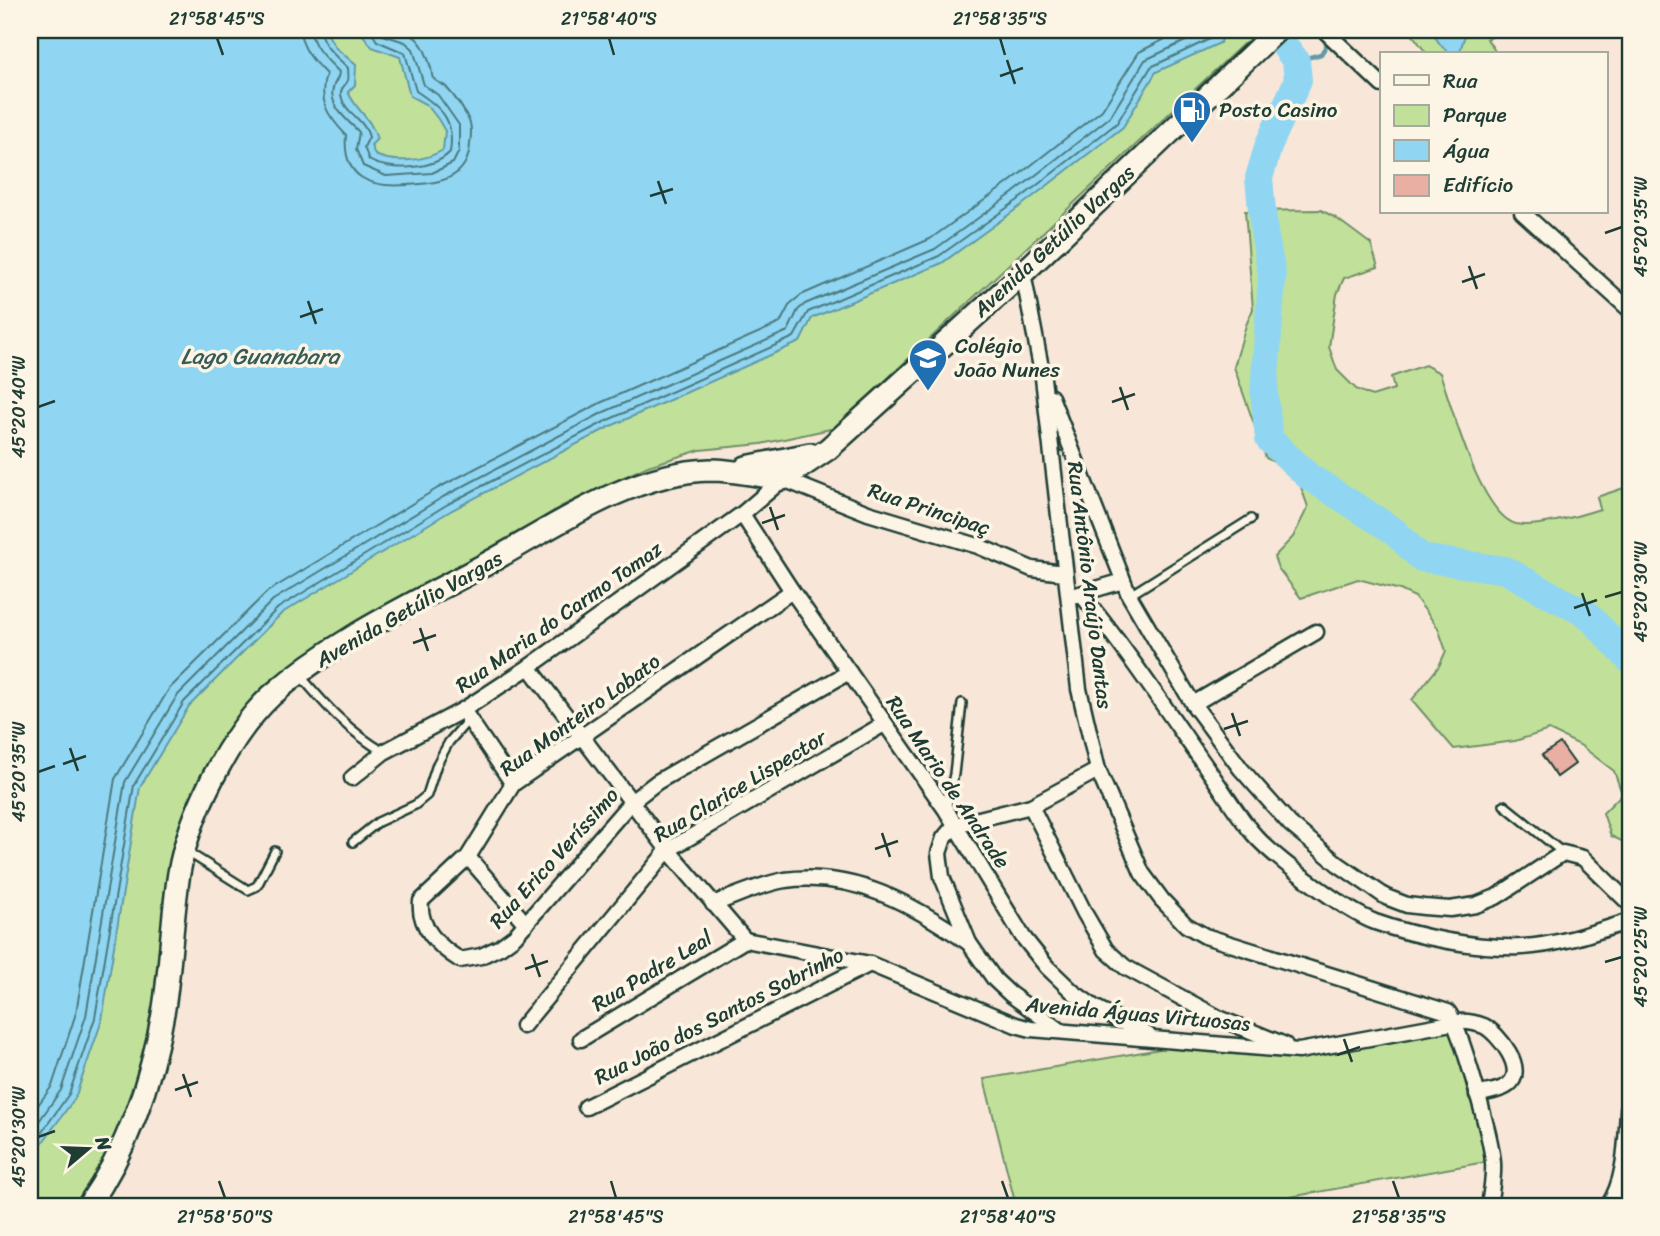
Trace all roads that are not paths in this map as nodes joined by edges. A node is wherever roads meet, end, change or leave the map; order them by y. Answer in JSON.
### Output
{"nodes":[{"id":1,"x":1277,"y":30,"type":"edge"},
{"id":2,"x":1324,"y":30,"type":"edge"},
{"id":3,"x":1380,"y":83,"type":"edge"},
{"id":4,"x":1524,"y":214,"type":"edge"},
{"id":5,"x":1023,"y":273,"type":"junction"},
{"id":6,"x":1630,"y":310,"type":"edge"},
{"id":7,"x":1043,"y":378,"type":"junction"},
{"id":8,"x":828,"y":449,"type":"junction"},
{"id":9,"x":712,"y":470,"type":"junction"},
{"id":10,"x":783,"y":479,"type":"junction"},
{"id":11,"x":742,"y":514,"type":"junction"},
{"id":12,"x":1251,"y":519,"type":"dead end"},
{"id":13,"x":1064,"y":573,"type":"junction"},
{"id":14,"x":1123,"y":581,"type":"junction"},
{"id":15,"x":792,"y":591,"type":"junction"},
{"id":16,"x":1129,"y":595,"type":"junction"},
{"id":17,"x":1075,"y":596,"type":"junction"},
{"id":18,"x":1316,"y":632,"type":"dead end"},
{"id":19,"x":528,"y":667,"type":"junction"},
{"id":20,"x":849,"y":673,"type":"junction"},
{"id":21,"x":299,"y":674,"type":"junction"},
{"id":22,"x":962,"y":703,"type":"dead end"},
{"id":23,"x":1193,"y":704,"type":"junction"},
{"id":24,"x":466,"y":715,"type":"junction"},
{"id":25,"x":884,"y":724,"type":"junction"},
{"id":26,"x":582,"y":737,"type":"junction"},
{"id":27,"x":384,"y":751,"type":"junction"},
{"id":28,"x":1098,"y":770,"type":"junction"},
{"id":29,"x":352,"y":778,"type":"dead end"},
{"id":30,"x":513,"y":784,"type":"junction"},
{"id":31,"x":631,"y":802,"type":"junction"},
{"id":32,"x":1504,"y":805,"type":"dead end"},
{"id":33,"x":1031,"y":806,"type":"junction"},
{"id":34,"x":946,"y":810,"type":"junction"},
{"id":35,"x":955,"y":825,"type":"junction"},
{"id":36,"x":353,"y":842,"type":"dead end"},
{"id":37,"x":186,"y":850,"type":"junction"},
{"id":38,"x":668,"y":850,"type":"junction"},
{"id":39,"x":275,"y":851,"type":"dead end"},
{"id":40,"x":1563,"y":853,"type":"junction"},
{"id":41,"x":468,"y":856,"type":"junction"},
{"id":42,"x":421,"y":901,"type":"joint"},
{"id":43,"x":713,"y":904,"type":"junction"},
{"id":44,"x":1630,"y":904,"type":"edge"},
{"id":45,"x":1630,"y":921,"type":"edge"},
{"id":46,"x":526,"y":924,"type":"junction"},
{"id":47,"x":745,"y":940,"type":"junction"},
{"id":48,"x":969,"y":943,"type":"junction"},
{"id":49,"x":870,"y":964,"type":"junction"},
{"id":50,"x":1455,"y":1023,"type":"junction"},
{"id":51,"x":523,"y":1026,"type":"dead end"},
{"id":52,"x":1062,"y":1031,"type":"junction"},
{"id":53,"x":1152,"y":1037,"type":"junction"},
{"id":54,"x":581,"y":1038,"type":"dead end"},
{"id":55,"x":1299,"y":1051,"type":"junction"},
{"id":56,"x":1630,"y":1092,"type":"edge"},
{"id":57,"x":1477,"y":1095,"type":"junction"},
{"id":58,"x":586,"y":1107,"type":"dead end"},
{"id":59,"x":88,"y":1206,"type":"edge"},
{"id":60,"x":1489,"y":1206,"type":"edge"},
{"id":61,"x":1608,"y":1206,"type":"edge"}],
"edges":[{"from":1,"to":5,"type":"main road","name":"Avenida Getúlio Vargas"},
{"from":2,"to":3,"type":"street"},
{"from":4,"to":6,"type":"street"},
{"from":5,"to":7,"type":"street","name":"Rua Antônio Araújo Dantas"},
{"from":5,"to":8,"type":"main road","name":"Avenida Getúlio Vargas"},
{"from":7,"to":13,"type":"street","name":"Rua Antônio Araújo Dantas"},
{"from":7,"to":14,"type":"street"},
{"from":8,"to":9,"type":"main road","name":"Avenida Getúlio Vargas"},
{"from":8,"to":10,"type":"main road","name":"Avenida Getúlio Vargas"},
{"from":9,"to":10,"type":"main road","name":"Avenida Getúlio Vargas"},
{"from":9,"to":21,"type":"main road","name":"Avenida Getúlio Vargas"},
{"from":10,"to":11,"type":"street","name":"Rua Maria do Carmo Tomaz"},
{"from":10,"to":13,"type":"street","name":"Rua Principaç"},
{"from":11,"to":15,"type":"street","name":"Rua Mario de Andrade"},
{"from":11,"to":19,"type":"street","name":"Rua Maria do Carmo Tomaz"},
{"from":12,"to":16,"type":"lane"},
{"from":13,"to":17,"type":"street","name":"Rua Antônio Araújo Dantas"},
{"from":14,"to":16,"type":"street"},
{"from":14,"to":17,"type":"street"},
{"from":15,"to":20,"type":"street","name":"Rua Mario de Andrade"},
{"from":15,"to":26,"type":"street","name":"Rua Monteiro Lobato"},
{"from":16,"to":23,"type":"street"},
{"from":17,"to":28,"type":"street","name":"Rua Antônio Araújo Dantas"},
{"from":17,"to":45,"type":"street"},
{"from":18,"to":23,"type":"street"},
{"from":19,"to":24,"type":"street","name":"Rua Maria do Carmo Tomaz"},
{"from":19,"to":26,"type":"street"},
{"from":20,"to":25,"type":"street","name":"Rua Mario de Andrade"},
{"from":20,"to":31,"type":"street","name":"Rua Erico Veríssimo"},
{"from":21,"to":27,"type":"lane"},
{"from":21,"to":37,"type":"main road","name":"Avenida Getúlio Vargas"},
{"from":22,"to":34,"type":"lane"},
{"from":23,"to":40,"type":"street"},
{"from":24,"to":27,"type":"street","name":"Rua Maria do Carmo Tomaz"},
{"from":24,"to":30,"type":"street"},
{"from":24,"to":36,"type":"lane"},
{"from":25,"to":34,"type":"street","name":"Rua Mario de Andrade"},
{"from":25,"to":38,"type":"street","name":"Rua Clarice Lispector"},
{"from":26,"to":30,"type":"street","name":"Rua Monteiro Lobato"},
{"from":26,"to":31,"type":"street"},
{"from":27,"to":29,"type":"street","name":"Rua Maria do Carmo Tomaz"},
{"from":28,"to":33,"type":"street"},
{"from":28,"to":50,"type":"street","name":"Rua Antônio Araújo Dantas"},
{"from":30,"to":41,"type":"street","name":"Rua Monteiro Lobato"},
{"from":31,"to":38,"type":"street"},
{"from":31,"to":46,"type":"street","name":"Rua Erico Veríssimo"},
{"from":32,"to":40,"type":"lane"},
{"from":33,"to":35,"type":"street"},
{"from":33,"to":55,"type":"street"},
{"from":34,"to":35,"type":"street","name":"Rua Mario de Andrade"},
{"from":35,"to":48,"type":"street"},
{"from":35,"to":53,"type":"street","name":"Rua Mario de Andrade"},
{"from":37,"to":39,"type":"lane"},
{"from":37,"to":59,"type":"main road","name":"Avenida Getúlio Vargas"},
{"from":38,"to":43,"type":"street"},
{"from":38,"to":51,"type":"street","name":"Rua Clarice Lispector"},
{"from":40,"to":44,"type":"street"},
{"from":41,"to":42,"type":"street","name":"Rua Monteiro Lobato"},
{"from":41,"to":46,"type":"street"},
{"from":42,"to":46,"type":"street","name":"Rua Erico Veríssimo"},
{"from":43,"to":47,"type":"street"},
{"from":43,"to":48,"type":"street"},
{"from":47,"to":49,"type":"street","name":"Avenida Águas Virtuosas"},
{"from":47,"to":54,"type":"street","name":"Rua Padre Leal"},
{"from":48,"to":52,"type":"street"},
{"from":49,"to":52,"type":"street","name":"Avenida Águas Virtuosas"},
{"from":49,"to":58,"type":"street","name":"Rua João dos Santos Sobrinho"},
{"from":50,"to":55,"type":"street","name":"Avenida Águas Virtuosas"},
{"from":50,"to":57,"type":"street"},
{"from":50,"to":57,"type":"street","name":"Rua Antônio Araújo Dantas"},
{"from":52,"to":53,"type":"street","name":"Avenida Águas Virtuosas"},
{"from":53,"to":55,"type":"street","name":"Avenida Águas Virtuosas"},
{"from":56,"to":61,"type":"street"},
{"from":57,"to":60,"type":"street"}]}
